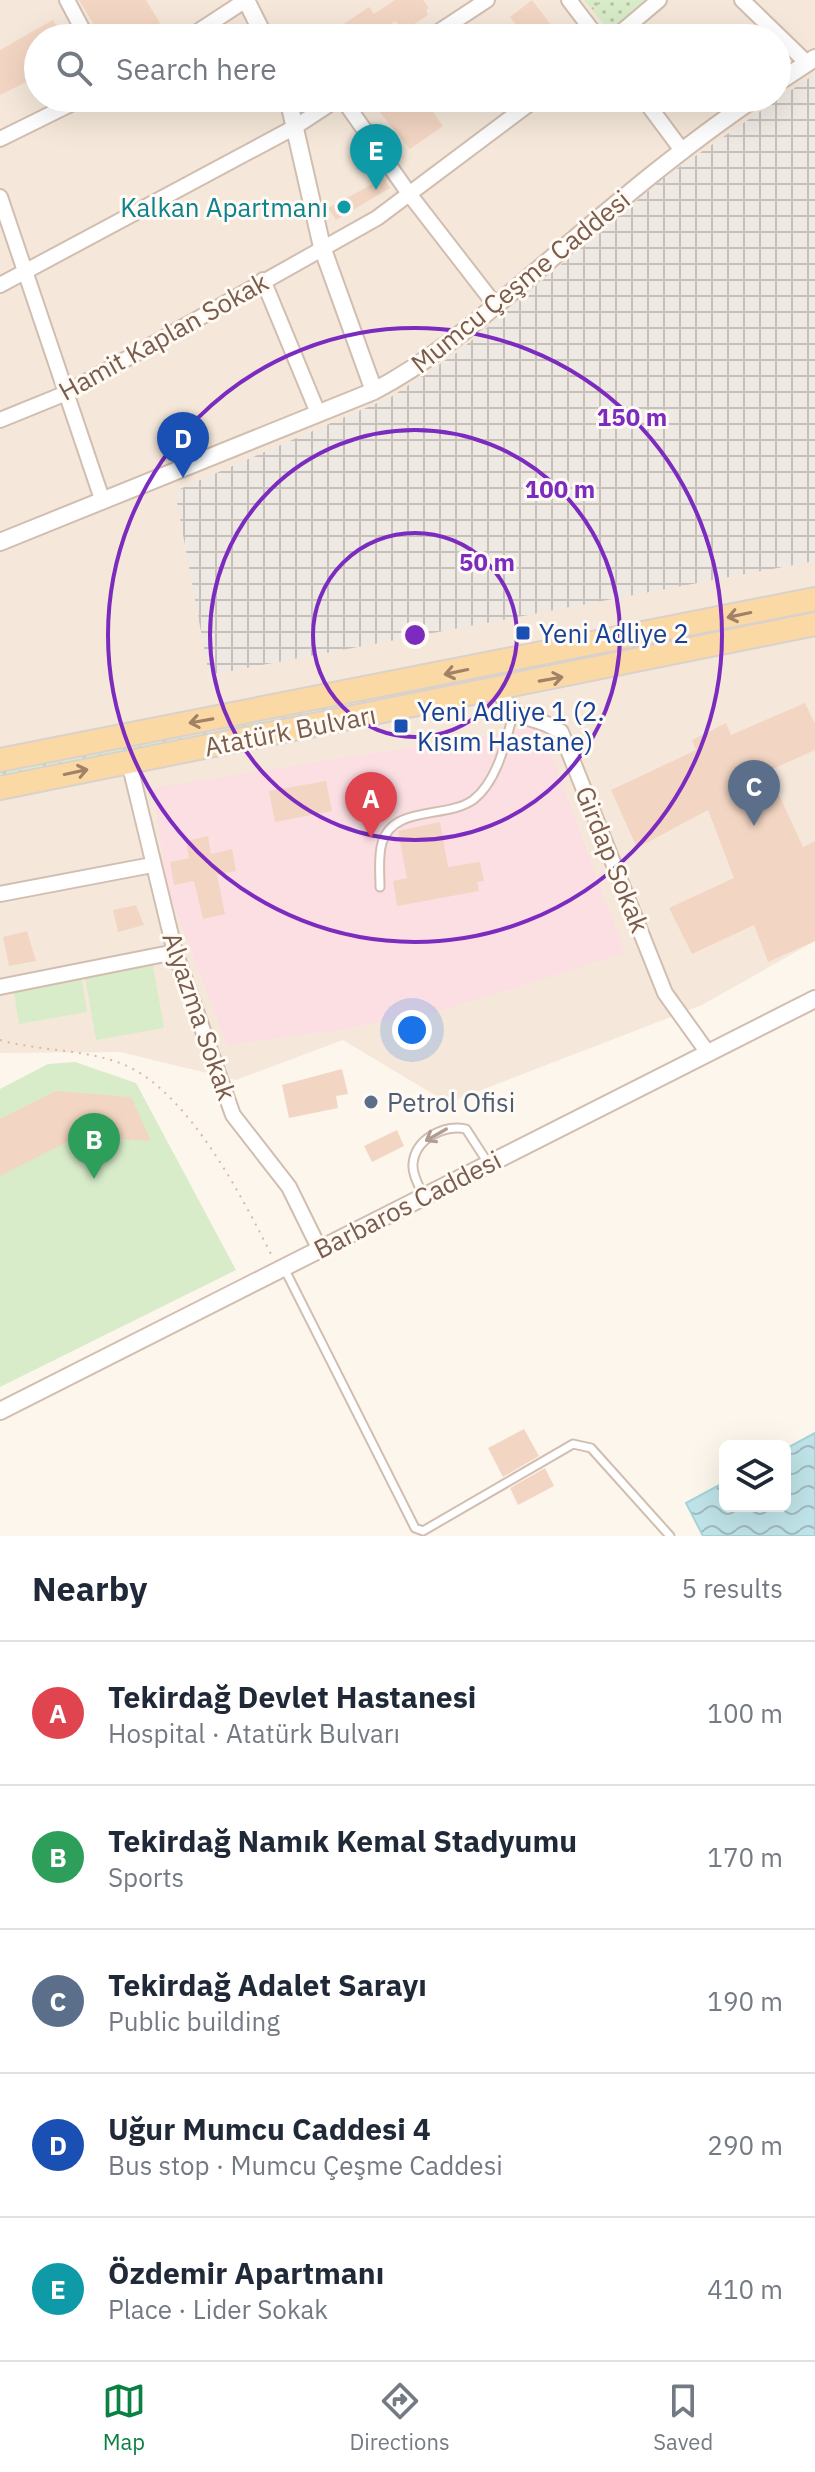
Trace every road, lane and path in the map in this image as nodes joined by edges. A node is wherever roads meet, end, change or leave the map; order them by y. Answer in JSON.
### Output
{"nodes":[{"id":1,"x":67,"y":0,"type":"edge"},
{"id":2,"x":246,"y":0,"type":"edge"},
{"id":3,"x":487,"y":0,"type":"edge"},
{"id":4,"x":569,"y":0,"type":"edge"},
{"id":5,"x":659,"y":0,"type":"edge"},
{"id":6,"x":742,"y":0,"type":"edge"},
{"id":7,"x":80,"y":24,"type":"edge"},
{"id":8,"x":209,"y":24,"type":"edge"},
{"id":9,"x":258,"y":24,"type":"edge"},
{"id":10,"x":450,"y":24,"type":"edge"},
{"id":11,"x":587,"y":24,"type":"edge"},
{"id":12,"x":631,"y":24,"type":"edge"},
{"id":13,"x":770,"y":24,"type":"edge"},
{"id":14,"x":791,"y":43,"type":"edge"},
{"id":15,"x":811,"y":60,"type":"edge"},
{"id":16,"x":791,"y":74,"type":"edge"},
{"id":17,"x":55,"y":112,"type":"edge"},
{"id":18,"x":291,"y":112,"type":"edge"},
{"id":19,"x":318,"y":112,"type":"edge"},
{"id":20,"x":350,"y":112,"type":"edge"},
{"id":21,"x":519,"y":112,"type":"edge"},
{"id":22,"x":653,"y":112,"type":"edge"},
{"id":23,"x":735,"y":112,"type":"edge"},
{"id":24,"x":295,"y":127,"type":"junction"},
{"id":25,"x":0,"y":139,"type":"edge"},
{"id":26,"x":681,"y":149,"type":"junction"},
{"id":27,"x":410,"y":195,"type":"junction"},
{"id":28,"x":0,"y":197,"type":"edge"},
{"id":29,"x":322,"y":247,"type":"junction"},
{"id":30,"x":27,"y":272,"type":"junction"},
{"id":31,"x":263,"y":280,"type":"junction"},
{"id":32,"x":0,"y":285,"type":"edge"},
{"id":33,"x":496,"y":306,"type":"junction"},
{"id":34,"x":374,"y":391,"type":"junction"},
{"id":35,"x":64,"y":394,"type":"junction"},
{"id":36,"x":318,"y":413,"type":"junction"},
{"id":37,"x":0,"y":420,"type":"edge"},
{"id":38,"x":102,"y":499,"type":"junction"},
{"id":39,"x":0,"y":542,"type":"edge"},
{"id":40,"x":815,"y":599,"type":"edge"},
{"id":41,"x":815,"y":624,"type":"edge"},
{"id":42,"x":496,"y":689,"type":"junction"},
{"id":43,"x":514,"y":711,"type":"junction"},
{"id":44,"x":0,"y":760,"type":"edge"},
{"id":45,"x":129,"y":762,"type":"junction"},
{"id":46,"x":0,"y":788,"type":"edge"},
{"id":47,"x":152,"y":865,"type":"junction"},
{"id":48,"x":380,"y":887,"type":"dead end"},
{"id":49,"x":0,"y":894,"type":"edge"},
{"id":50,"x":175,"y":952,"type":"junction"},
{"id":51,"x":0,"y":987,"type":"edge"},
{"id":52,"x":815,"y":999,"type":"edge"},
{"id":53,"x":0,"y":1040,"type":"edge"},
{"id":54,"x":708,"y":1053,"type":"junction"},
{"id":55,"x":488,"y":1163,"type":"junction"},
{"id":56,"x":423,"y":1195,"type":"junction"},
{"id":57,"x":319,"y":1248,"type":"junction"},
{"id":58,"x":282,"y":1269,"type":"junction"},
{"id":59,"x":0,"y":1411,"type":"edge"},
{"id":60,"x":670,"y":1536,"type":"edge"}],
"edges":[{"from":1,"to":7,"type":"street"},
{"from":2,"to":8,"type":"street"},
{"from":2,"to":9,"type":"street"},
{"from":3,"to":10,"type":"street"},
{"from":4,"to":11,"type":"street"},
{"from":5,"to":12,"type":"street"},
{"from":6,"to":13,"type":"street"},
{"from":14,"to":15,"type":"street"},
{"from":15,"to":16,"type":"street"},
{"from":17,"to":25,"type":"street"},
{"from":18,"to":24,"type":"street"},
{"from":19,"to":24,"type":"street"},
{"from":20,"to":27,"type":"street"},
{"from":21,"to":27,"type":"street","name":"Hamit Kaplan Sokak"},
{"from":22,"to":26,"type":"street"},
{"from":23,"to":26,"type":"street","name":"Mumcu Çeşme Caddesi"},
{"from":24,"to":29,"type":"street"},
{"from":24,"to":30,"type":"street"},
{"from":26,"to":33,"type":"street","name":"Mumcu Çeşme Caddesi"},
{"from":27,"to":29,"type":"street","name":"Hamit Kaplan Sokak"},
{"from":27,"to":33,"type":"street"},
{"from":28,"to":30,"type":"street"},
{"from":29,"to":31,"type":"street","name":"Hamit Kaplan Sokak"},
{"from":29,"to":34,"type":"street"},
{"from":30,"to":32,"type":"street"},
{"from":30,"to":35,"type":"street"},
{"from":31,"to":35,"type":"street","name":"Hamit Kaplan Sokak"},
{"from":31,"to":36,"type":"street"},
{"from":33,"to":34,"type":"street","name":"Mumcu Çeşme Caddesi"},
{"from":34,"to":36,"type":"street","name":"Mumcu Çeşme Caddesi"},
{"from":35,"to":37,"type":"street","name":"Hamit Kaplan Sokak"},
{"from":35,"to":38,"type":"street"},
{"from":36,"to":38,"type":"street","name":"Mumcu Çeşme Caddesi"},
{"from":38,"to":39,"type":"street","name":"Mumcu Çeşme Caddesi"},
{"from":40,"to":44,"type":"main road","name":"Atatürk Bulvarı","one_way":true},
{"from":42,"to":41,"type":"main road","name":"Atatürk Bulvarı","one_way":true},
{"from":42,"to":43,"type":"street","name":"Girdap Sokak"},
{"from":42,"to":45,"type":"main road","name":"Atatürk Bulvarı"},
{"from":43,"to":48,"type":"lane"},
{"from":43,"to":54,"type":"street","name":"Girdap Sokak"},
{"from":46,"to":45,"type":"main road","name":"Atatürk Bulvarı","one_way":true},
{"from":45,"to":47,"type":"street","name":"Alyazma Sokak"},
{"from":47,"to":49,"type":"street"},
{"from":47,"to":50,"type":"street","name":"Alyazma Sokak"},
{"from":50,"to":51,"type":"street"},
{"from":50,"to":57,"type":"street","name":"Alyazma Sokak"},
{"from":52,"to":54,"type":"street","name":"Barbaros Caddesi"},
{"from":53,"to":58,"type":"path"},
{"from":54,"to":55,"type":"street","name":"Barbaros Caddesi"},
{"from":55,"to":56,"type":"street","name":"Barbaros Caddesi"},
{"from":55,"to":56,"type":"lane","one_way":true},
{"from":56,"to":57,"type":"street","name":"Barbaros Caddesi"},
{"from":57,"to":58,"type":"street","name":"Barbaros Caddesi"},
{"from":58,"to":59,"type":"street","name":"Barbaros Caddesi"},
{"from":58,"to":60,"type":"lane"}]}
